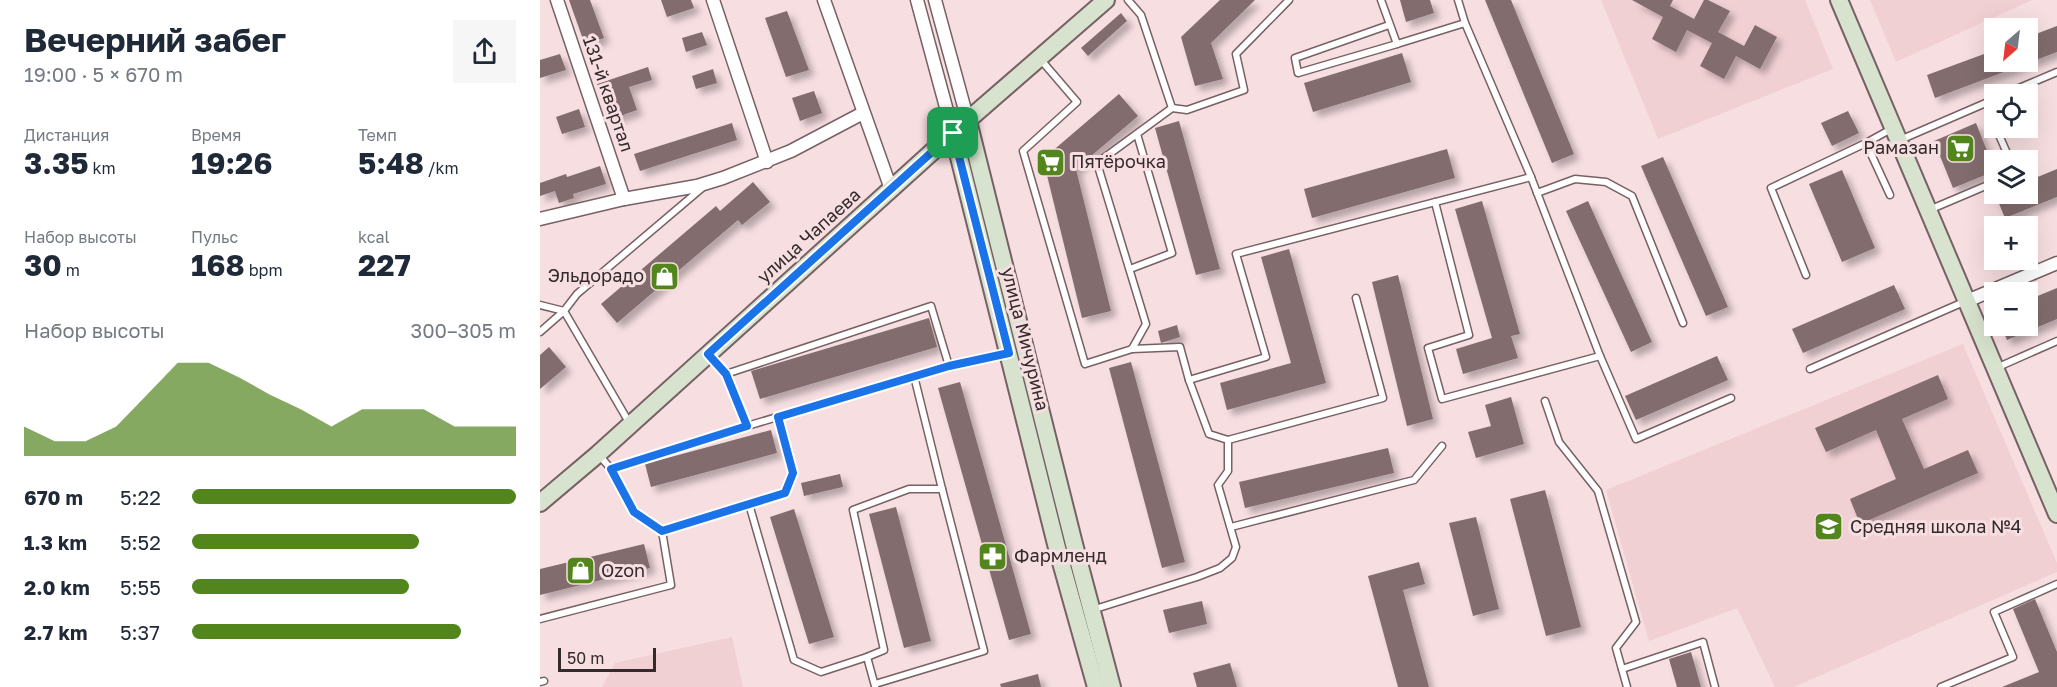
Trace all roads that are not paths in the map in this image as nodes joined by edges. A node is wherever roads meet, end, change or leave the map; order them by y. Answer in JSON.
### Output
{"nodes":[{"id":1,"x":557,"y":0,"type":"edge"},
{"id":2,"x":712,"y":0,"type":"edge"},
{"id":3,"x":824,"y":0,"type":"edge"},
{"id":4,"x":917,"y":0,"type":"edge"},
{"id":5,"x":935,"y":0,"type":"edge"},
{"id":6,"x":1106,"y":0,"type":"edge"},
{"id":7,"x":1128,"y":0,"type":"edge"},
{"id":8,"x":1289,"y":0,"type":"edge"},
{"id":9,"x":1382,"y":0,"type":"edge"},
{"id":10,"x":1458,"y":0,"type":"edge"},
{"id":11,"x":1839,"y":0,"type":"edge"},
{"id":12,"x":1465,"y":23,"type":"junction"},
{"id":13,"x":1389,"y":26,"type":"junction"},
{"id":14,"x":1396,"y":44,"type":"junction"},
{"id":15,"x":1039,"y":58,"type":"junction"},
{"id":16,"x":2057,"y":72,"type":"edge"},
{"id":17,"x":2029,"y":84,"type":"edge"},
{"id":18,"x":1984,"y":103,"type":"edge"},
{"id":19,"x":1172,"y":108,"type":"junction"},
{"id":20,"x":863,"y":113,"type":"junction"},
{"id":21,"x":968,"y":121,"type":"junction"},
{"id":22,"x":953,"y":133,"type":"junction"},
{"id":23,"x":1137,"y":134,"type":"junction"},
{"id":24,"x":1896,"y":134,"type":"junction"},
{"id":25,"x":1866,"y":143,"type":"junction"},
{"id":26,"x":767,"y":162,"type":"junction"},
{"id":27,"x":1531,"y":177,"type":"junction"},
{"id":28,"x":707,"y":183,"type":"junction"},
{"id":29,"x":1984,"y":187,"type":"edge"},
{"id":30,"x":891,"y":189,"type":"junction"},
{"id":31,"x":1537,"y":193,"type":"junction"},
{"id":32,"x":1890,"y":195,"type":"dead end"},
{"id":33,"x":624,"y":199,"type":"junction"},
{"id":34,"x":1435,"y":202,"type":"junction"},
{"id":35,"x":1929,"y":211,"type":"junction"},
{"id":36,"x":540,"y":219,"type":"edge"},
{"id":37,"x":2057,"y":263,"type":"edge"},
{"id":38,"x":1130,"y":269,"type":"junction"},
{"id":39,"x":1806,"y":275,"type":"dead end"},
{"id":40,"x":1356,"y":298,"type":"dead end"},
{"id":41,"x":1967,"y":301,"type":"junction"},
{"id":42,"x":540,"y":305,"type":"edge"},
{"id":43,"x":564,"y":311,"type":"junction"},
{"id":44,"x":1683,"y":323,"type":"dead end"},
{"id":45,"x":540,"y":332,"type":"edge"},
{"id":46,"x":2057,"y":341,"type":"edge"},
{"id":47,"x":1132,"y":350,"type":"junction"},
{"id":48,"x":1009,"y":353,"type":"junction"},
{"id":49,"x":708,"y":354,"type":"junction"},
{"id":50,"x":1600,"y":356,"type":"junction"},
{"id":51,"x":949,"y":366,"type":"junction"},
{"id":52,"x":1995,"y":368,"type":"junction"},
{"id":53,"x":1810,"y":369,"type":"dead end"},
{"id":54,"x":726,"y":374,"type":"junction"},
{"id":55,"x":914,"y":376,"type":"junction"},
{"id":56,"x":1189,"y":380,"type":"junction"},
{"id":57,"x":1731,"y":398,"type":"dead end"},
{"id":58,"x":1545,"y":401,"type":"dead end"},
{"id":59,"x":778,"y":417,"type":"junction"},
{"id":60,"x":630,"y":425,"type":"junction"},
{"id":61,"x":747,"y":426,"type":"junction"},
{"id":62,"x":1228,"y":440,"type":"junction"},
{"id":63,"x":1442,"y":446,"type":"dead end"},
{"id":64,"x":598,"y":454,"type":"junction"},
{"id":65,"x":611,"y":469,"type":"junction"},
{"id":66,"x":942,"y":489,"type":"junction"},
{"id":67,"x":540,"y":503,"type":"edge"},
{"id":68,"x":749,"y":504,"type":"junction"},
{"id":69,"x":2057,"y":514,"type":"edge"},
{"id":70,"x":1231,"y":527,"type":"junction"},
{"id":71,"x":662,"y":531,"type":"junction"},
{"id":72,"x":2057,"y":584,"type":"edge"},
{"id":73,"x":1091,"y":610,"type":"junction"},
{"id":74,"x":540,"y":619,"type":"edge"},
{"id":75,"x":867,"y":657,"type":"junction"},
{"id":76,"x":1622,"y":669,"type":"junction"},
{"id":77,"x":875,"y":686,"type":"edge"},
{"id":78,"x":1096,"y":687,"type":"edge"},
{"id":79,"x":1112,"y":687,"type":"edge"},
{"id":80,"x":1627,"y":687,"type":"edge"},
{"id":81,"x":1715,"y":687,"type":"edge"},
{"id":82,"x":1941,"y":687,"type":"edge"}],
"edges":[{"from":1,"to":33,"type":"street","name":"131-й квартал"},
{"from":2,"to":26,"type":"street"},
{"from":3,"to":20,"type":"street"},
{"from":4,"to":22,"type":"street","name":"улица Мичурина"},
{"from":5,"to":21,"type":"street","name":"улица Мичурина"},
{"from":6,"to":15,"type":"street","name":"улица Чапаева"},
{"from":7,"to":19,"type":"lane"},
{"from":8,"to":19,"type":"lane"},
{"from":9,"to":13,"type":"lane"},
{"from":10,"to":12,"type":"lane"},
{"from":11,"to":24,"type":"street"},
{"from":12,"to":14,"type":"lane"},
{"from":12,"to":27,"type":"lane"},
{"from":13,"to":14,"type":"lane"},
{"from":13,"to":14,"type":"lane"},
{"from":15,"to":21,"type":"street","name":"улица Чапаева"},
{"from":15,"to":47,"type":"lane"},
{"from":16,"to":17,"type":"lane"},
{"from":18,"to":24,"type":"lane"},
{"from":19,"to":23,"type":"lane"},
{"from":20,"to":26,"type":"street"},
{"from":20,"to":30,"type":"street"},
{"from":21,"to":22,"type":"street","name":"улица Чапаева"},
{"from":21,"to":73,"type":"street","name":"улица Мичурина"},
{"from":22,"to":30,"type":"street","name":"улица Чапаева"},
{"from":22,"to":48,"type":"street","name":"улица Мичурина"},
{"from":23,"to":38,"type":"lane"},
{"from":23,"to":38,"type":"lane"},
{"from":24,"to":25,"type":"lane"},
{"from":24,"to":35,"type":"street"},
{"from":25,"to":32,"type":"lane"},
{"from":25,"to":39,"type":"lane"},
{"from":26,"to":28,"type":"street"},
{"from":27,"to":31,"type":"lane"},
{"from":27,"to":34,"type":"lane"},
{"from":28,"to":33,"type":"street"},
{"from":28,"to":43,"type":"lane"},
{"from":29,"to":35,"type":"lane"},
{"from":30,"to":49,"type":"street","name":"улица Чапаева"},
{"from":31,"to":44,"type":"lane"},
{"from":31,"to":50,"type":"lane"},
{"from":33,"to":36,"type":"street"},
{"from":34,"to":50,"type":"lane"},
{"from":34,"to":56,"type":"lane"},
{"from":35,"to":41,"type":"street"},
{"from":37,"to":41,"type":"street"},
{"from":38,"to":47,"type":"lane"},
{"from":40,"to":62,"type":"lane"},
{"from":41,"to":52,"type":"street"},
{"from":41,"to":53,"type":"lane"},
{"from":42,"to":43,"type":"lane"},
{"from":43,"to":45,"type":"lane"},
{"from":43,"to":60,"type":"lane"},
{"from":46,"to":52,"type":"lane"},
{"from":47,"to":56,"type":"lane"},
{"from":48,"to":51,"type":"lane"},
{"from":48,"to":78,"type":"street","name":"улица Мичурина"},
{"from":49,"to":54,"type":"lane"},
{"from":49,"to":60,"type":"street","name":"улица Чапаева"},
{"from":50,"to":57,"type":"lane"},
{"from":51,"to":54,"type":"lane"},
{"from":51,"to":55,"type":"lane"},
{"from":52,"to":69,"type":"street"},
{"from":54,"to":61,"type":"lane"},
{"from":55,"to":59,"type":"lane"},
{"from":55,"to":66,"type":"lane"},
{"from":56,"to":62,"type":"lane"},
{"from":58,"to":76,"type":"lane"},
{"from":59,"to":61,"type":"lane"},
{"from":59,"to":68,"type":"lane"},
{"from":60,"to":64,"type":"street","name":"улица Чапаева"},
{"from":61,"to":65,"type":"lane"},
{"from":62,"to":70,"type":"lane"},
{"from":63,"to":70,"type":"lane"},
{"from":64,"to":65,"type":"lane"},
{"from":64,"to":67,"type":"street","name":"улица Чапаева"},
{"from":65,"to":71,"type":"lane"},
{"from":66,"to":75,"type":"lane"},
{"from":66,"to":77,"type":"lane"},
{"from":68,"to":71,"type":"lane"},
{"from":68,"to":75,"type":"lane"},
{"from":70,"to":73,"type":"lane"},
{"from":71,"to":74,"type":"lane"},
{"from":72,"to":82,"type":"lane"},
{"from":73,"to":79,"type":"street","name":"улица Мичурина"},
{"from":75,"to":77,"type":"lane"},
{"from":76,"to":80,"type":"lane"},
{"from":76,"to":81,"type":"lane"}]}
